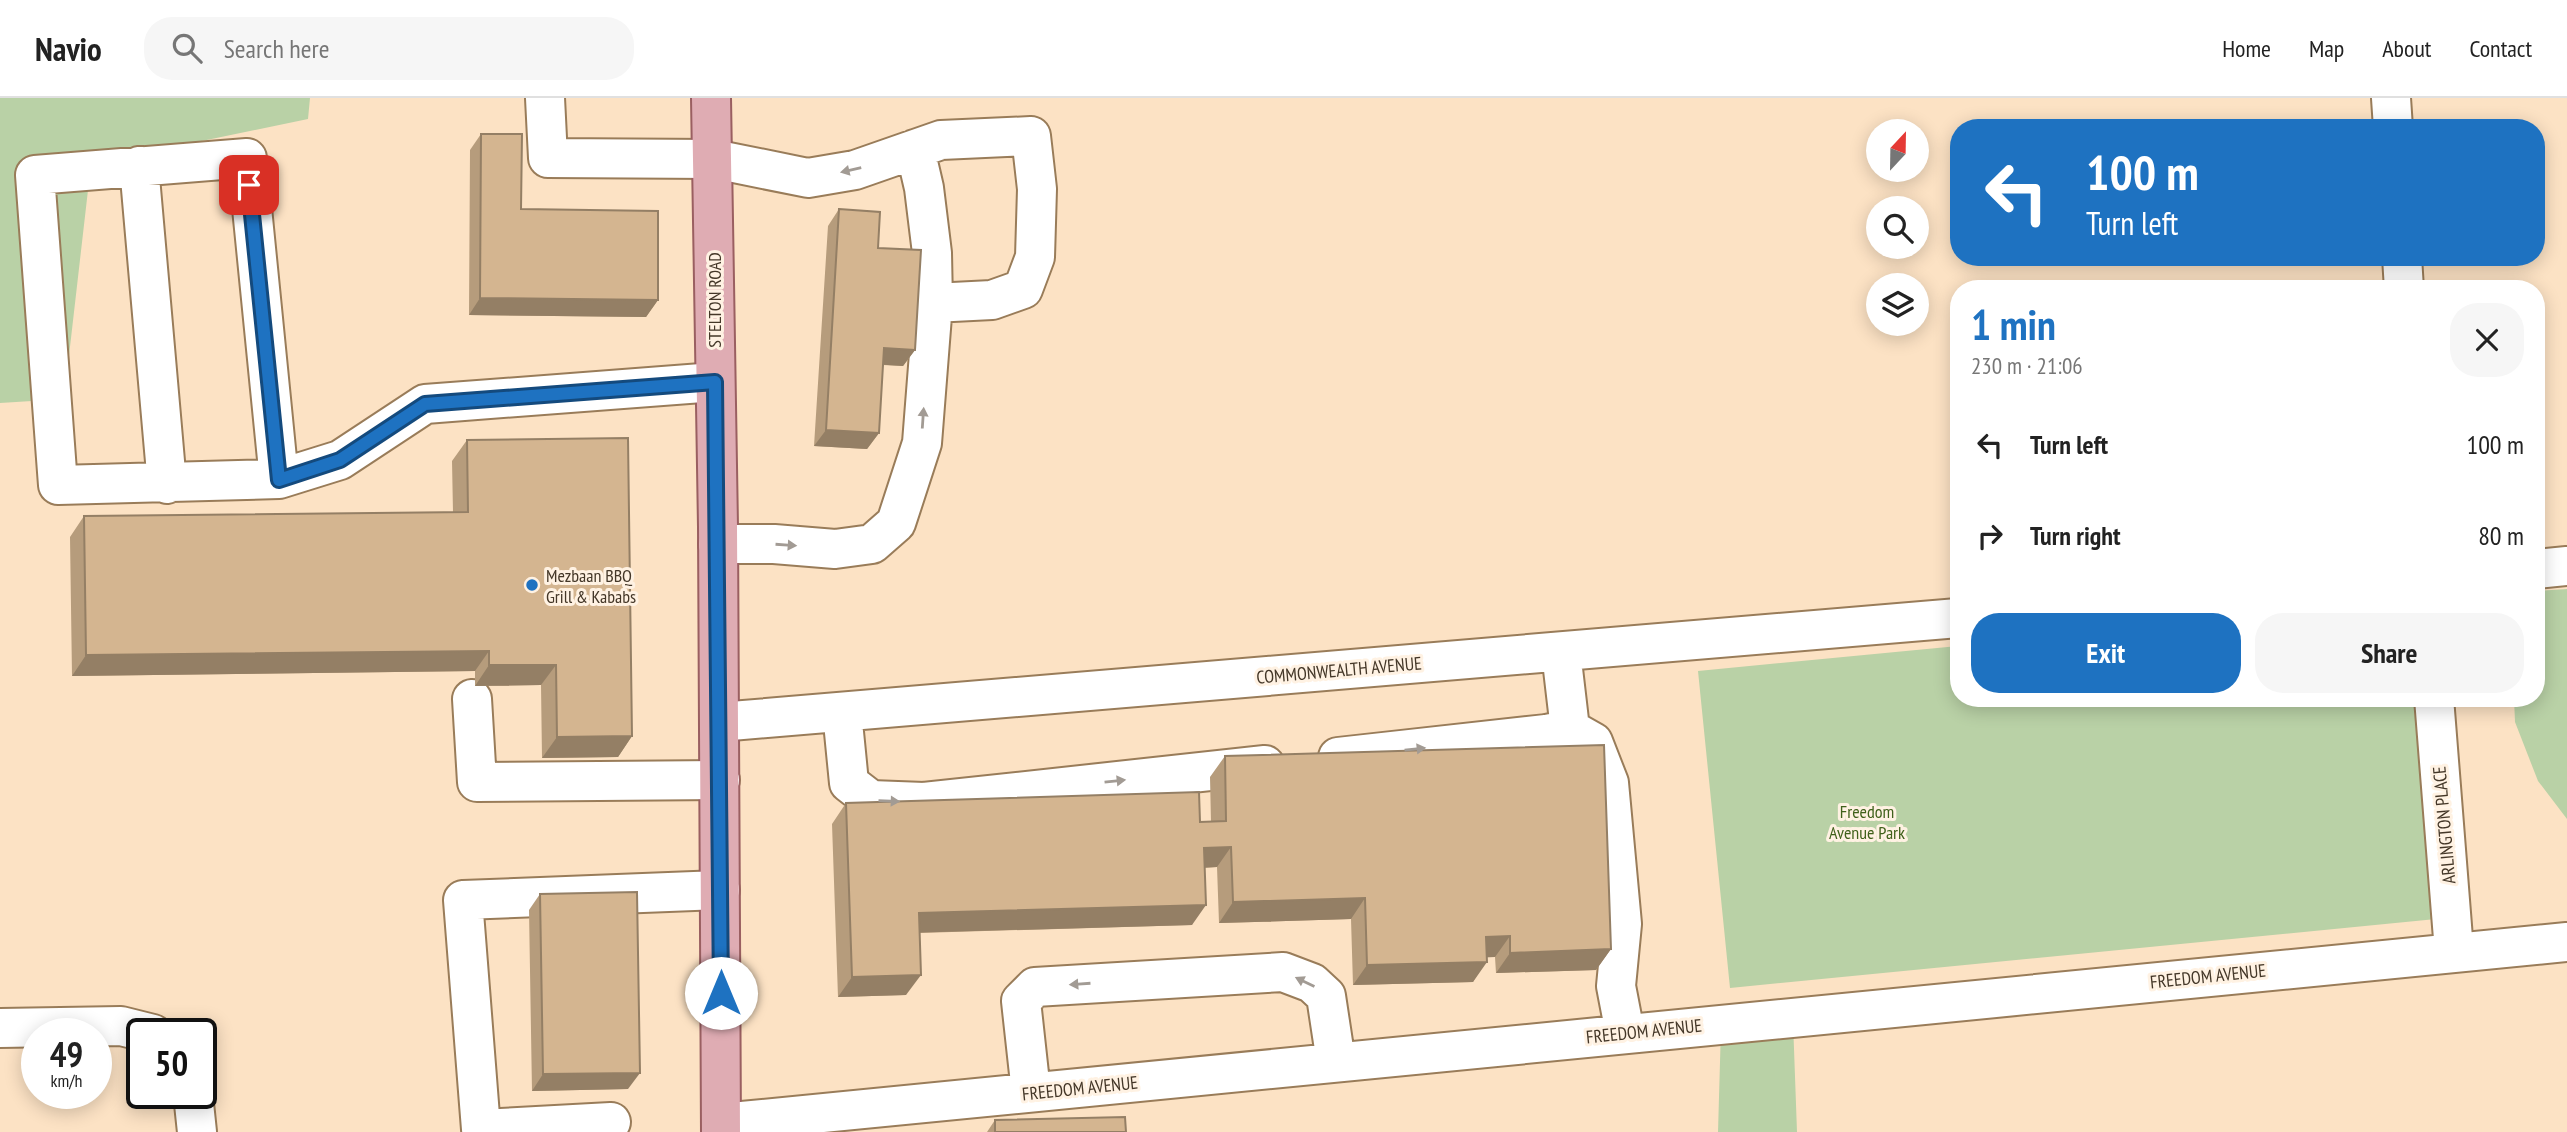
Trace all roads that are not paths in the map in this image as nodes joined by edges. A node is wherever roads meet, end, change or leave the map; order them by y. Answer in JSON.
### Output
{"nodes":[{"id":1,"x":545,"y":98,"type":"edge"},
{"id":2,"x":712,"y":98,"type":"edge"},
{"id":3,"x":2391,"y":98,"type":"edge"},
{"id":4,"x":2392,"y":119,"type":"edge"},
{"id":5,"x":915,"y":149,"type":"junction"},
{"id":6,"x":714,"y":159,"type":"junction"},
{"id":7,"x":139,"y":166,"type":"junction"},
{"id":8,"x":933,"y":303,"type":"junction"},
{"id":9,"x":715,"y":382,"type":"junction"},
{"id":10,"x":279,"y":480,"type":"junction"},
{"id":11,"x":167,"y":484,"type":"junction"},
{"id":12,"x":718,"y":544,"type":"junction"},
{"id":13,"x":2567,"y":566,"type":"edge"},
{"id":14,"x":2545,"y":568,"type":"edge"},
{"id":15,"x":1950,"y":619,"type":"edge"},
{"id":16,"x":1562,"y":652,"type":"junction"},
{"id":17,"x":472,"y":699,"type":"dead end"},
{"id":18,"x":2435,"y":707,"type":"edge"},
{"id":19,"x":842,"y":712,"type":"junction"},
{"id":20,"x":719,"y":722,"type":"junction"},
{"id":21,"x":1570,"y":729,"type":"junction"},
{"id":22,"x":719,"y":780,"type":"junction"},
{"id":23,"x":720,"y":890,"type":"junction"},
{"id":24,"x":2567,"y":942,"type":"edge"},
{"id":25,"x":2454,"y":951,"type":"junction"},
{"id":26,"x":126,"y":1027,"type":"edge"},
{"id":27,"x":0,"y":1028,"type":"edge"},
{"id":28,"x":1625,"y":1033,"type":"junction"},
{"id":29,"x":1336,"y":1062,"type":"junction"},
{"id":30,"x":1031,"y":1092,"type":"junction"},
{"id":31,"x":195,"y":1109,"type":"edge"},
{"id":32,"x":913,"y":1118,"type":"edge"},
{"id":33,"x":611,"y":1122,"type":"dead end"},
{"id":34,"x":721,"y":1128,"type":"edge"},
{"id":35,"x":197,"y":1132,"type":"edge"}],
"edges":[{"from":1,"to":6,"type":"street"},
{"from":2,"to":6,"type":"main road","name":"STELTON ROAD"},
{"from":3,"to":4,"type":"street"},
{"from":5,"to":6,"type":"street","one_way":true},
{"from":5,"to":8,"type":"street"},
{"from":5,"to":8,"type":"street"},
{"from":6,"to":9,"type":"main road","name":"STELTON ROAD"},
{"from":7,"to":10,"type":"street"},
{"from":7,"to":11,"type":"street"},
{"from":7,"to":11,"type":"street"},
{"from":12,"to":8,"type":"street","one_way":true},
{"from":9,"to":10,"type":"street"},
{"from":9,"to":12,"type":"main road","name":"STELTON ROAD"},
{"from":10,"to":11,"type":"street"},
{"from":12,"to":20,"type":"main road","name":"STELTON ROAD"},
{"from":13,"to":14,"type":"street"},
{"from":15,"to":16,"type":"street","name":"COMMONWEALTH AVENUE"},
{"from":16,"to":19,"type":"street","name":"COMMONWEALTH AVENUE"},
{"from":16,"to":21,"type":"street"},
{"from":17,"to":22,"type":"street"},
{"from":18,"to":25,"type":"street","name":"ARLINGTON PLACE"},
{"from":19,"to":20,"type":"street","name":"COMMONWEALTH AVENUE"},
{"from":19,"to":21,"type":"street","one_way":true},
{"from":20,"to":22,"type":"main road","name":"STELTON ROAD"},
{"from":21,"to":28,"type":"street"},
{"from":22,"to":23,"type":"main road","name":"STELTON ROAD"},
{"from":23,"to":33,"type":"street"},
{"from":23,"to":34,"type":"main road","name":"STELTON ROAD"},
{"from":24,"to":25,"type":"street","name":"FREEDOM AVENUE"},
{"from":25,"to":28,"type":"street","name":"FREEDOM AVENUE"},
{"from":26,"to":27,"type":"street"},
{"from":28,"to":29,"type":"street","name":"FREEDOM AVENUE"},
{"from":29,"to":30,"type":"street","name":"FREEDOM AVENUE"},
{"from":29,"to":30,"type":"street","one_way":true},
{"from":30,"to":32,"type":"street","name":"FREEDOM AVENUE"},
{"from":31,"to":35,"type":"street"},
{"from":32,"to":34,"type":"street","name":"FREEDOM AVENUE"}]}
